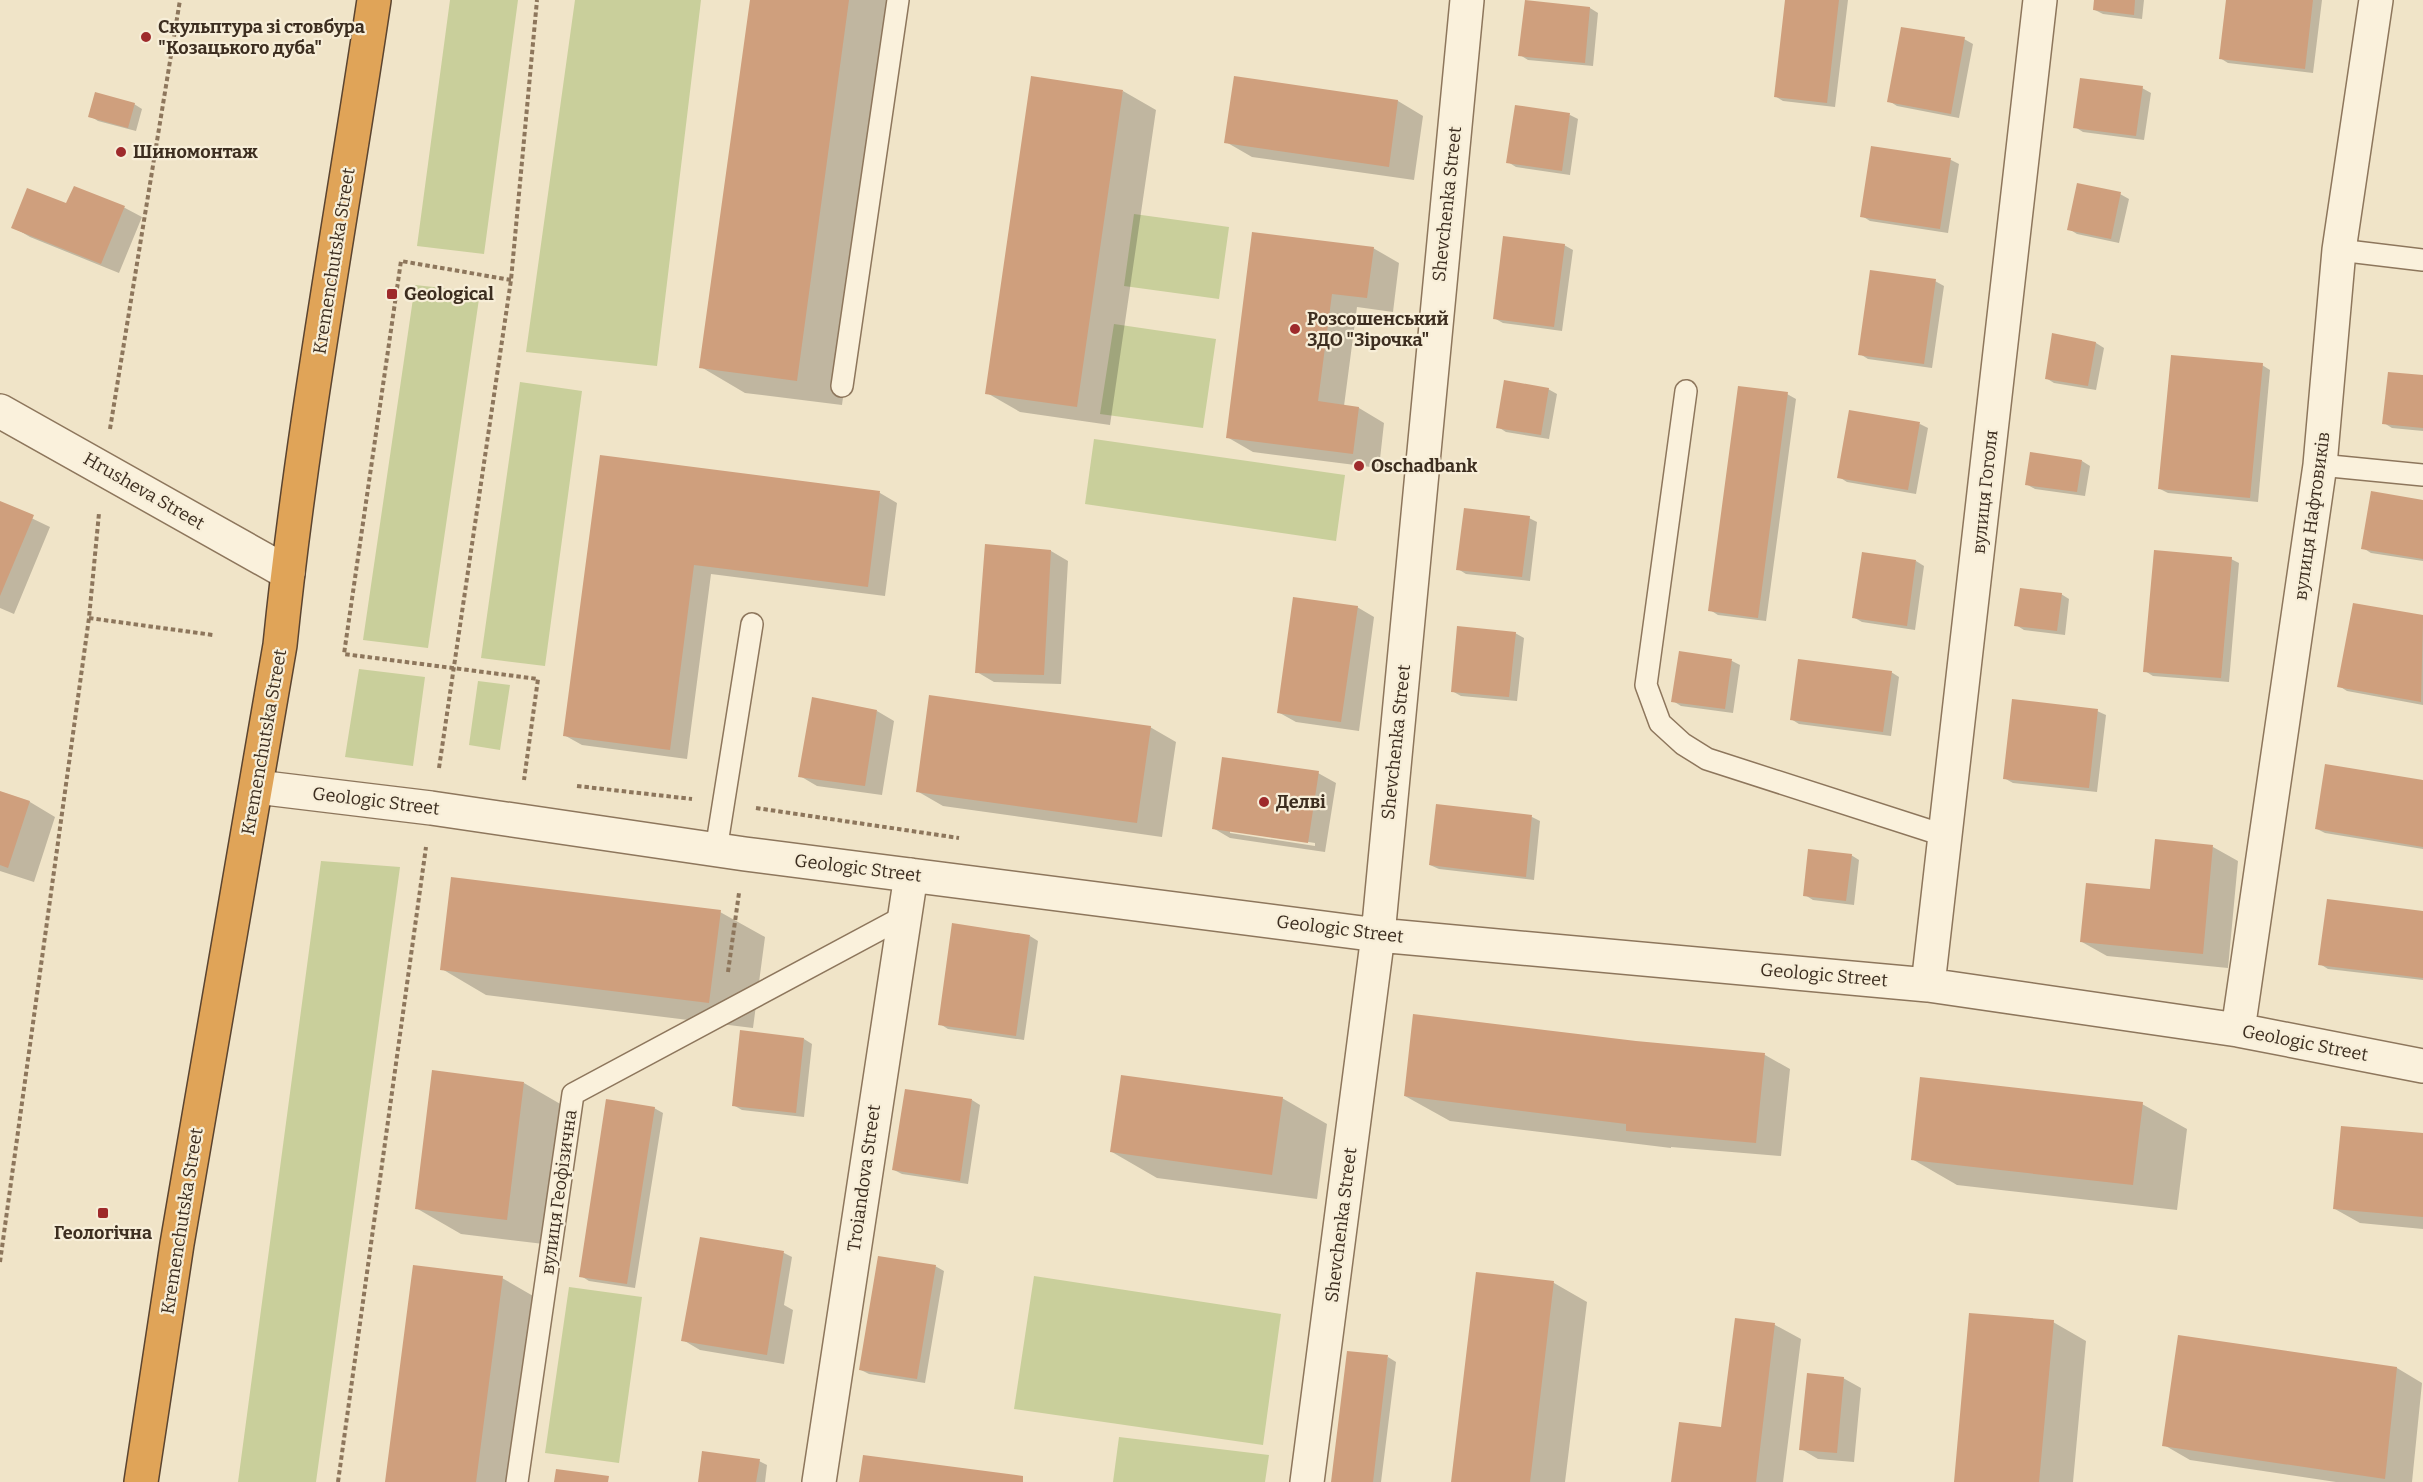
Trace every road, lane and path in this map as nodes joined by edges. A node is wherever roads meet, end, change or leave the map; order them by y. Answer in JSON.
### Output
{"nodes":[{"id":1,"x":180,"y":0,"type":"edge"},
{"id":2,"x":374,"y":0,"type":"edge"},
{"id":3,"x":537,"y":0,"type":"edge"},
{"id":4,"x":898,"y":0,"type":"edge"},
{"id":5,"x":1467,"y":0,"type":"edge"},
{"id":6,"x":2040,"y":0,"type":"edge"},
{"id":7,"x":2376,"y":0,"type":"edge"},
{"id":8,"x":2339,"y":250,"type":"junction"},
{"id":9,"x":2423,"y":260,"type":"edge"},
{"id":10,"x":511,"y":280,"type":"junction"},
{"id":11,"x":842,"y":387,"type":"dead end"},
{"id":12,"x":1686,"y":391,"type":"dead end"},
{"id":13,"x":0,"y":411,"type":"edge"},
{"id":14,"x":2320,"y":465,"type":"junction"},
{"id":15,"x":104,"y":468,"type":"junction"},
{"id":16,"x":2423,"y":475,"type":"edge"},
{"id":17,"x":288,"y":573,"type":"junction"},
{"id":18,"x":89,"y":618,"type":"junction"},
{"id":19,"x":752,"y":624,"type":"dead end"},
{"id":20,"x":213,"y":635,"type":"dead end"},
{"id":21,"x":454,"y":667,"type":"junction"},
{"id":22,"x":524,"y":780,"type":"dead end"},
{"id":23,"x":256,"y":787,"type":"junction"},
{"id":24,"x":431,"y":808,"type":"junction"},
{"id":25,"x":1946,"y":836,"type":"junction"},
{"id":26,"x":731,"y":852,"type":"junction"},
{"id":27,"x":911,"y":875,"type":"junction"},
{"id":28,"x":903,"y":917,"type":"junction"},
{"id":29,"x":1378,"y":935,"type":"junction"},
{"id":30,"x":1928,"y":985,"type":"junction"},
{"id":31,"x":722,"y":1012,"type":"junction"},
{"id":32,"x":2238,"y":1030,"type":"junction"},
{"id":33,"x":2423,"y":1066,"type":"edge"},
{"id":34,"x":0,"y":1262,"type":"edge"},
{"id":35,"x":141,"y":1482,"type":"edge"},
{"id":36,"x":338,"y":1482,"type":"edge"},
{"id":37,"x":517,"y":1482,"type":"edge"},
{"id":38,"x":819,"y":1482,"type":"edge"},
{"id":39,"x":1307,"y":1482,"type":"edge"}],
"edges":[{"from":1,"to":15,"type":"path"},
{"from":2,"to":17,"type":"highway","name":"Kremenchutska Street"},
{"from":3,"to":10,"type":"path"},
{"from":4,"to":11,"type":"lane"},
{"from":5,"to":29,"type":"street","name":"Shevchenka Street"},
{"from":6,"to":25,"type":"street","name":"вулиця Гоголя"},
{"from":7,"to":8,"type":"street","name":"вулиця Нафтовиків"},
{"from":8,"to":9,"type":"lane"},
{"from":8,"to":14,"type":"street","name":"вулиця Нафтовиків"},
{"from":10,"to":21,"type":"path"},
{"from":10,"to":21,"type":"path"},
{"from":12,"to":25,"type":"lane"},
{"from":13,"to":15,"type":"street","name":"Hrusheva Street"},
{"from":14,"to":16,"type":"lane"},
{"from":14,"to":32,"type":"street","name":"вулиця Нафтовиків"},
{"from":15,"to":17,"type":"street","name":"Hrusheva Street"},
{"from":15,"to":18,"type":"path"},
{"from":17,"to":23,"type":"highway","name":"Kremenchutska Street"},
{"from":18,"to":20,"type":"path"},
{"from":18,"to":34,"type":"path"},
{"from":19,"to":26,"type":"lane"},
{"from":21,"to":22,"type":"path"},
{"from":21,"to":24,"type":"path"},
{"from":23,"to":24,"type":"street","name":"Geologic Street"},
{"from":23,"to":35,"type":"highway","name":"Kremenchutska Street"},
{"from":24,"to":26,"type":"street","name":"Geologic Street"},
{"from":24,"to":36,"type":"path"},
{"from":25,"to":30,"type":"street","name":"вулиця Гоголя"},
{"from":26,"to":27,"type":"street","name":"Geologic Street"},
{"from":26,"to":31,"type":"path"},
{"from":27,"to":28,"type":"street","name":"Troiandova Street"},
{"from":27,"to":29,"type":"street","name":"Geologic Street"},
{"from":28,"to":31,"type":"lane","name":"вулиця Геофізична"},
{"from":28,"to":38,"type":"street","name":"Troiandova Street"},
{"from":29,"to":30,"type":"street","name":"Geologic Street"},
{"from":29,"to":39,"type":"street","name":"Shevchenka Street"},
{"from":30,"to":32,"type":"street","name":"Geologic Street"},
{"from":31,"to":37,"type":"lane","name":"вулиця Геофізична"},
{"from":32,"to":33,"type":"street","name":"Geologic Street"}]}
